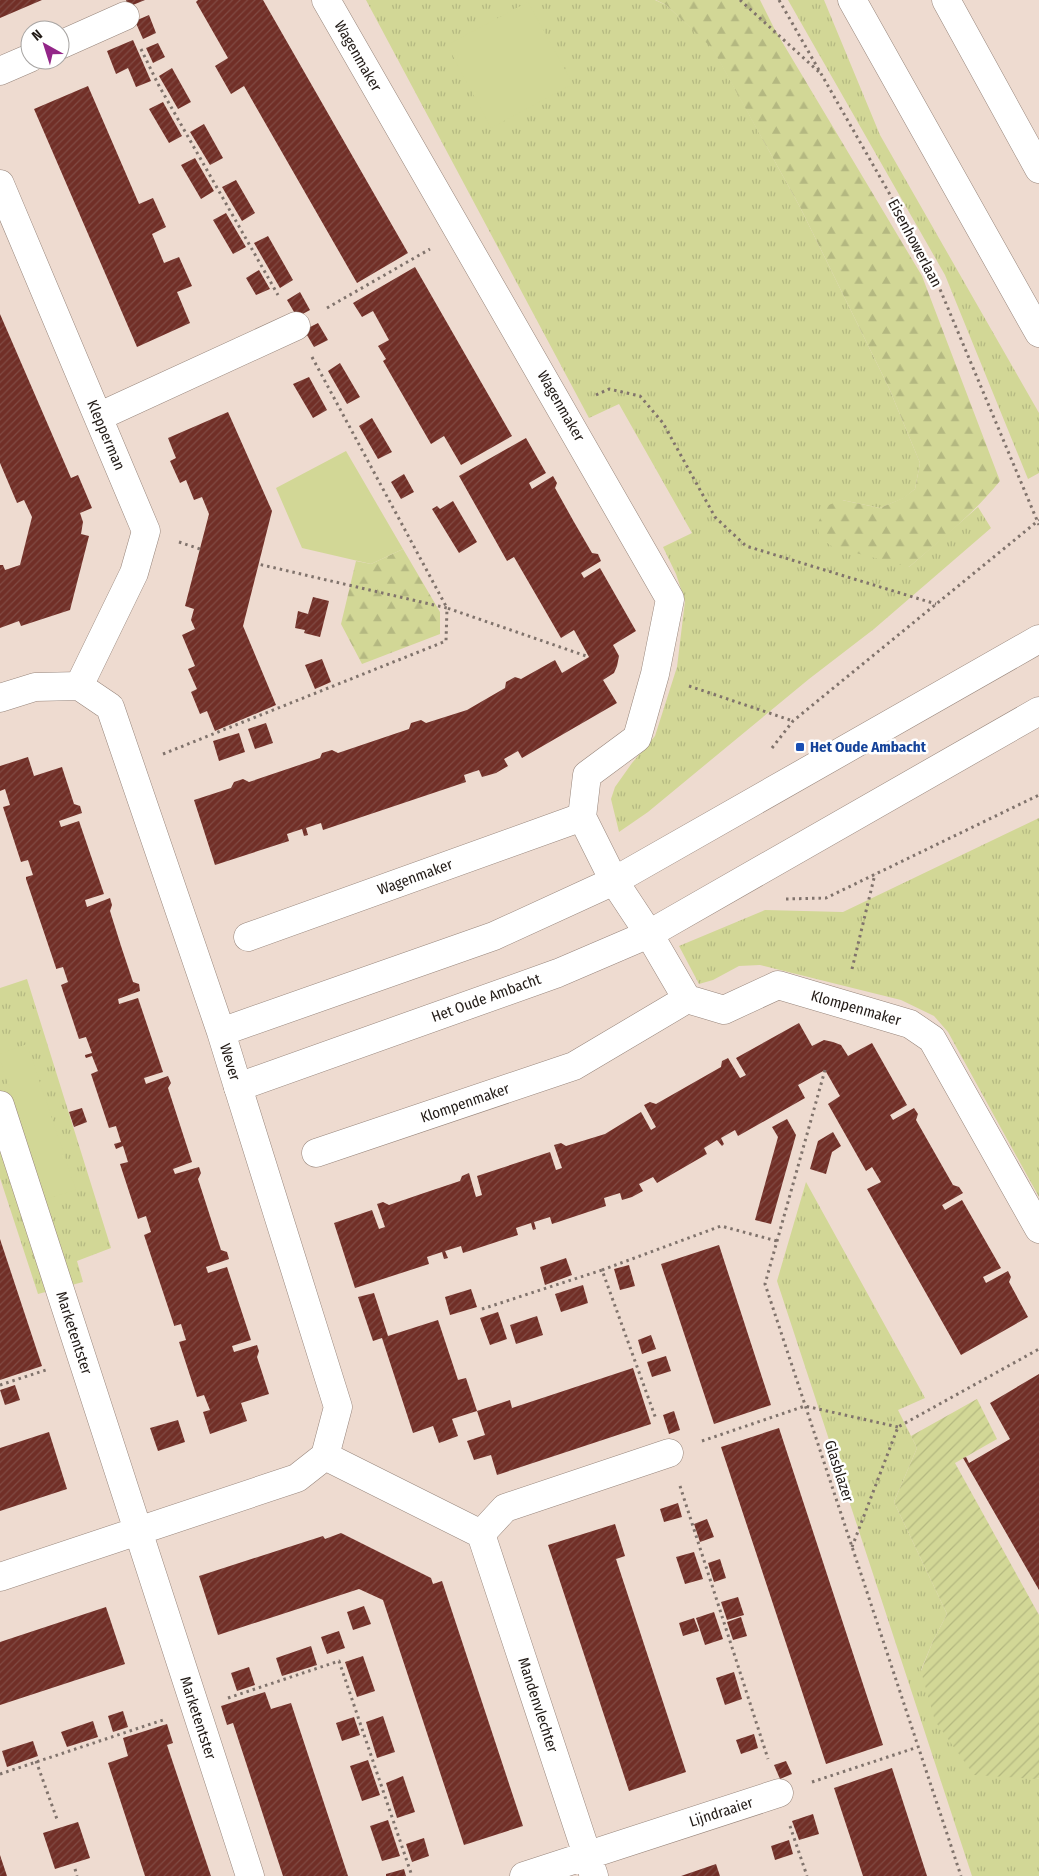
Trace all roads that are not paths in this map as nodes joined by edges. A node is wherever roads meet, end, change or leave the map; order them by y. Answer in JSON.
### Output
{"nodes":[{"id":1,"x":326,"y":0,"type":"edge"},
{"id":2,"x":852,"y":0,"type":"edge"},
{"id":3,"x":946,"y":0,"type":"edge"},
{"id":4,"x":125,"y":16,"type":"dead end"},
{"id":5,"x":70,"y":40,"type":"edge"},
{"id":6,"x":20,"y":62,"type":"edge"},
{"id":7,"x":0,"y":71,"type":"edge"},
{"id":8,"x":1039,"y":169,"type":"edge"},
{"id":9,"x":0,"y":184,"type":"edge"},
{"id":10,"x":296,"y":326,"type":"road end"},
{"id":11,"x":1039,"y":333,"type":"edge"},
{"id":12,"x":98,"y":416,"type":"junction"},
{"id":13,"x":1039,"y":639,"type":"edge"},
{"id":14,"x":79,"y":686,"type":"junction"},
{"id":15,"x":0,"y":698,"type":"edge"},
{"id":16,"x":1039,"y":711,"type":"edge"},
{"id":17,"x":582,"y":817,"type":"junction"},
{"id":18,"x":614,"y":881,"type":"junction"},
{"id":19,"x":649,"y":934,"type":"junction"},
{"id":20,"x":248,"y":937,"type":"dead end"},
{"id":21,"x":687,"y":999,"type":"junction"},
{"id":22,"x":221,"y":1032,"type":"junction"},
{"id":23,"x":238,"y":1087,"type":"junction"},
{"id":24,"x":0,"y":1105,"type":"edge"},
{"id":25,"x":316,"y":1153,"type":"dead end"},
{"id":26,"x":1039,"y":1229,"type":"edge"},
{"id":27,"x":669,"y":1452,"type":"road end"},
{"id":28,"x":325,"y":1456,"type":"junction"},
{"id":29,"x":138,"y":1531,"type":"junction"},
{"id":30,"x":481,"y":1534,"type":"junction"},
{"id":31,"x":0,"y":1578,"type":"edge"},
{"id":32,"x":779,"y":1793,"type":"road end"},
{"id":33,"x":591,"y":1866,"type":"edge"},
{"id":34,"x":250,"y":1876,"type":"edge"},
{"id":35,"x":524,"y":1876,"type":"edge"}],
"edges":[{"from":1,"to":17,"type":"street","name":"Wagenmaker"},
{"from":2,"to":11,"type":"street"},
{"from":3,"to":8,"type":"street"},
{"from":4,"to":5,"type":"street"},
{"from":6,"to":7,"type":"street"},
{"from":9,"to":12,"type":"street","name":"Klepperman"},
{"from":10,"to":12,"type":"street"},
{"from":12,"to":14,"type":"street","name":"Klepperman"},
{"from":13,"to":18,"type":"street"},
{"from":14,"to":15,"type":"street"},
{"from":14,"to":22,"type":"street","name":"Wever"},
{"from":16,"to":19,"type":"street","name":"Het Oude Ambacht"},
{"from":17,"to":18,"type":"street"},
{"from":17,"to":20,"type":"street","name":"Wagenmaker"},
{"from":18,"to":19,"type":"street"},
{"from":18,"to":22,"type":"street"},
{"from":19,"to":21,"type":"street"},
{"from":19,"to":23,"type":"street","name":"Het Oude Ambacht"},
{"from":21,"to":25,"type":"street","name":"Klompenmaker"},
{"from":21,"to":26,"type":"street","name":"Klompenmaker"},
{"from":22,"to":23,"type":"street","name":"Wever"},
{"from":23,"to":28,"type":"street","name":"Wever"},
{"from":24,"to":29,"type":"street","name":"Marketentster"},
{"from":27,"to":30,"type":"street"},
{"from":28,"to":29,"type":"street"},
{"from":28,"to":30,"type":"street"},
{"from":29,"to":31,"type":"street"},
{"from":29,"to":34,"type":"street","name":"Marketentster"},
{"from":30,"to":33,"type":"street","name":"Mandenvlechter"},
{"from":32,"to":33,"type":"street","name":"Lijndraaier"},
{"from":33,"to":35,"type":"street","name":"Lijndraaier"}]}
